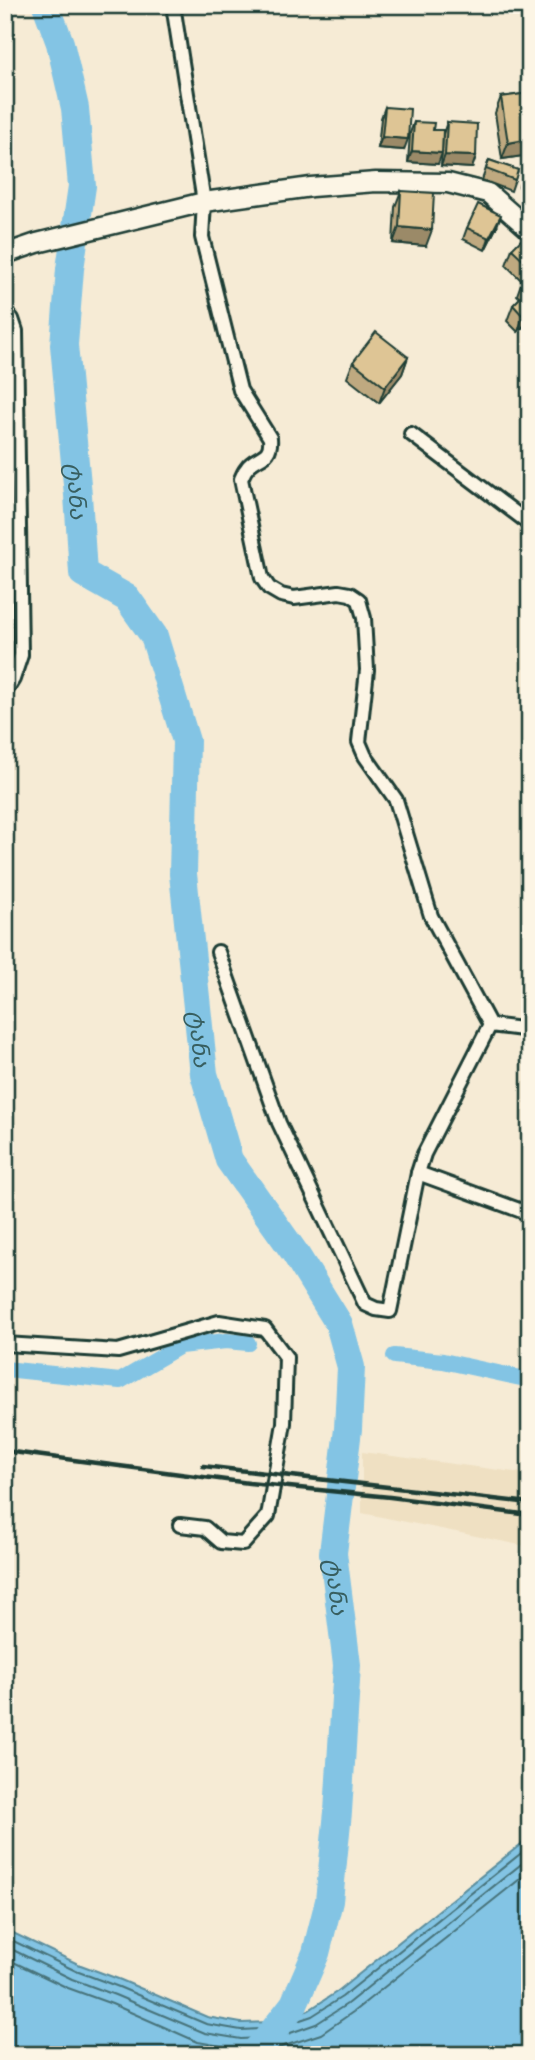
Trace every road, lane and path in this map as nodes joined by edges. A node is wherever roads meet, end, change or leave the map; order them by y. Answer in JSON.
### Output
{"nodes":[{"id":1,"x":173,"y":5,"type":"edge"},
{"id":2,"x":204,"y":202,"type":"junction"},
{"id":3,"x":527,"y":220,"type":"edge"},
{"id":4,"x":5,"y":254,"type":"edge"},
{"id":5,"x":5,"y":312,"type":"edge"},
{"id":6,"x":411,"y":434,"type":"dead end"},
{"id":7,"x":530,"y":524,"type":"edge"},
{"id":8,"x":5,"y":692,"type":"edge"},
{"id":9,"x":218,"y":952,"type":"dead end"},
{"id":10,"x":490,"y":1025,"type":"junction"},
{"id":11,"x":530,"y":1030,"type":"edge"},
{"id":12,"x":418,"y":1173,"type":"junction"},
{"id":13,"x":530,"y":1214,"type":"edge"},
{"id":14,"x":5,"y":1344,"type":"edge"},
{"id":15,"x":180,"y":1525,"type":"dead end"}],
"edges":[{"from":1,"to":2,"type":"street"},
{"from":2,"to":3,"type":"main road"},
{"from":2,"to":4,"type":"main road"},
{"from":2,"to":10,"type":"street"},
{"from":5,"to":8,"type":"street"},
{"from":6,"to":7,"type":"street"},
{"from":9,"to":12,"type":"street"},
{"from":10,"to":11,"type":"street"},
{"from":10,"to":12,"type":"street"},
{"from":12,"to":13,"type":"street"},
{"from":14,"to":15,"type":"street"}]}
